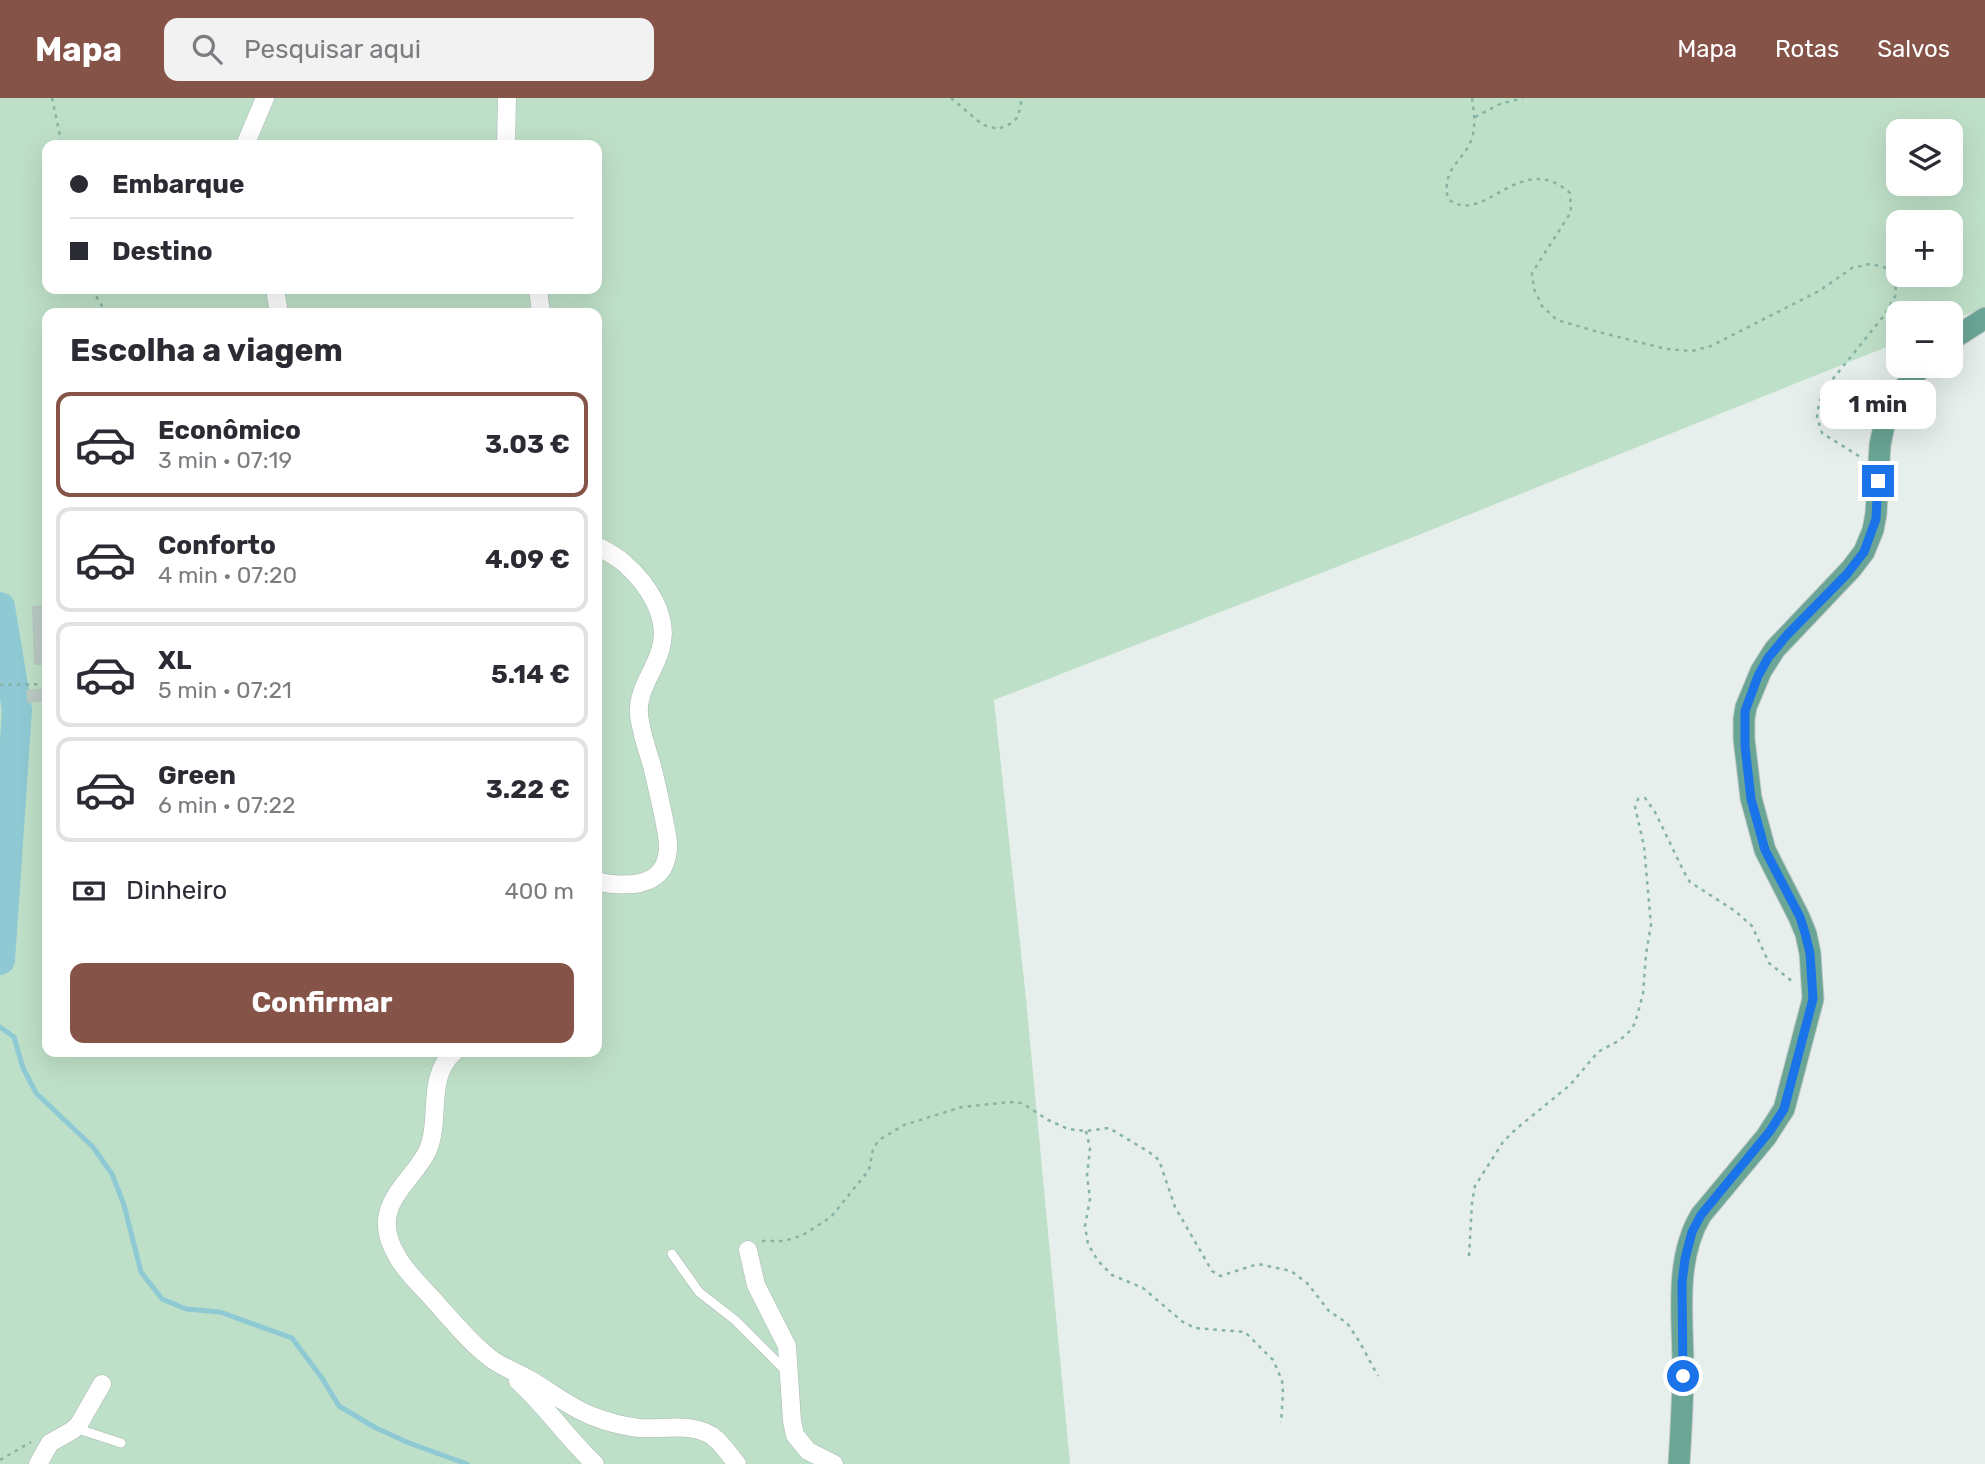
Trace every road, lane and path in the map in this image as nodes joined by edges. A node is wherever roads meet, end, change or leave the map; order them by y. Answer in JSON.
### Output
{"nodes":[{"id":1,"x":52,"y":98,"type":"edge"},
{"id":2,"x":265,"y":98,"type":"edge"},
{"id":3,"x":507,"y":98,"type":"edge"},
{"id":4,"x":951,"y":98,"type":"edge"},
{"id":5,"x":1022,"y":98,"type":"edge"},
{"id":6,"x":1472,"y":98,"type":"edge"},
{"id":7,"x":1523,"y":98,"type":"edge"},
{"id":8,"x":1475,"y":118,"type":"junction"},
{"id":9,"x":61,"y":140,"type":"edge"},
{"id":10,"x":247,"y":140,"type":"edge"},
{"id":11,"x":506,"y":140,"type":"edge"},
{"id":12,"x":1985,"y":318,"type":"edge"},
{"id":13,"x":1963,"y":332,"type":"edge"},
{"id":14,"x":1911,"y":378,"type":"edge"},
{"id":15,"x":1879,"y":458,"type":"junction"},
{"id":16,"x":602,"y":549,"type":"edge"},
{"id":17,"x":42,"y":684,"type":"edge"},
{"id":18,"x":0,"y":685,"type":"edge"},
{"id":19,"x":602,"y":882,"type":"edge"},
{"id":20,"x":1813,"y":989,"type":"junction"},
{"id":21,"x":449,"y":1057,"type":"edge"},
{"id":22,"x":1086,"y":1131,"type":"junction"},
{"id":23,"x":748,"y":1250,"type":"joint"},
{"id":24,"x":671,"y":1254,"type":"dead end"},
{"id":25,"x":1469,"y":1256,"type":"dead end"},
{"id":26,"x":500,"y":1364,"type":"junction"},
{"id":27,"x":789,"y":1374,"type":"junction"},
{"id":28,"x":1378,"y":1376,"type":"dead end"},
{"id":29,"x":102,"y":1384,"type":"dead end"},
{"id":30,"x":1281,"y":1423,"type":"dead end"},
{"id":31,"x":75,"y":1428,"type":"junction"},
{"id":32,"x":121,"y":1443,"type":"dead end"},
{"id":33,"x":41,"y":1459,"type":"edge"},
{"id":34,"x":0,"y":1460,"type":"edge"},
{"id":35,"x":595,"y":1464,"type":"edge"},
{"id":36,"x":737,"y":1464,"type":"edge"},
{"id":37,"x":834,"y":1464,"type":"edge"},
{"id":38,"x":1679,"y":1464,"type":"edge"}],
"edges":[{"from":1,"to":9,"type":"path"},
{"from":2,"to":10,"type":"street"},
{"from":3,"to":11,"type":"street"},
{"from":4,"to":5,"type":"path"},
{"from":6,"to":8,"type":"path"},
{"from":7,"to":8,"type":"path"},
{"from":8,"to":15,"type":"path"},
{"from":12,"to":13,"type":"main road"},
{"from":14,"to":15,"type":"main road"},
{"from":15,"to":20,"type":"main road"},
{"from":16,"to":19,"type":"street"},
{"from":17,"to":18,"type":"path"},
{"from":20,"to":25,"type":"path"},
{"from":20,"to":38,"type":"main road"},
{"from":21,"to":26,"type":"street"},
{"from":22,"to":23,"type":"path"},
{"from":22,"to":28,"type":"path"},
{"from":22,"to":30,"type":"path"},
{"from":23,"to":27,"type":"street"},
{"from":24,"to":27,"type":"lane"},
{"from":26,"to":35,"type":"street"},
{"from":26,"to":36,"type":"street"},
{"from":27,"to":37,"type":"street"},
{"from":29,"to":31,"type":"street"},
{"from":31,"to":32,"type":"lane"},
{"from":31,"to":33,"type":"street"},
{"from":33,"to":34,"type":"path"}]}
